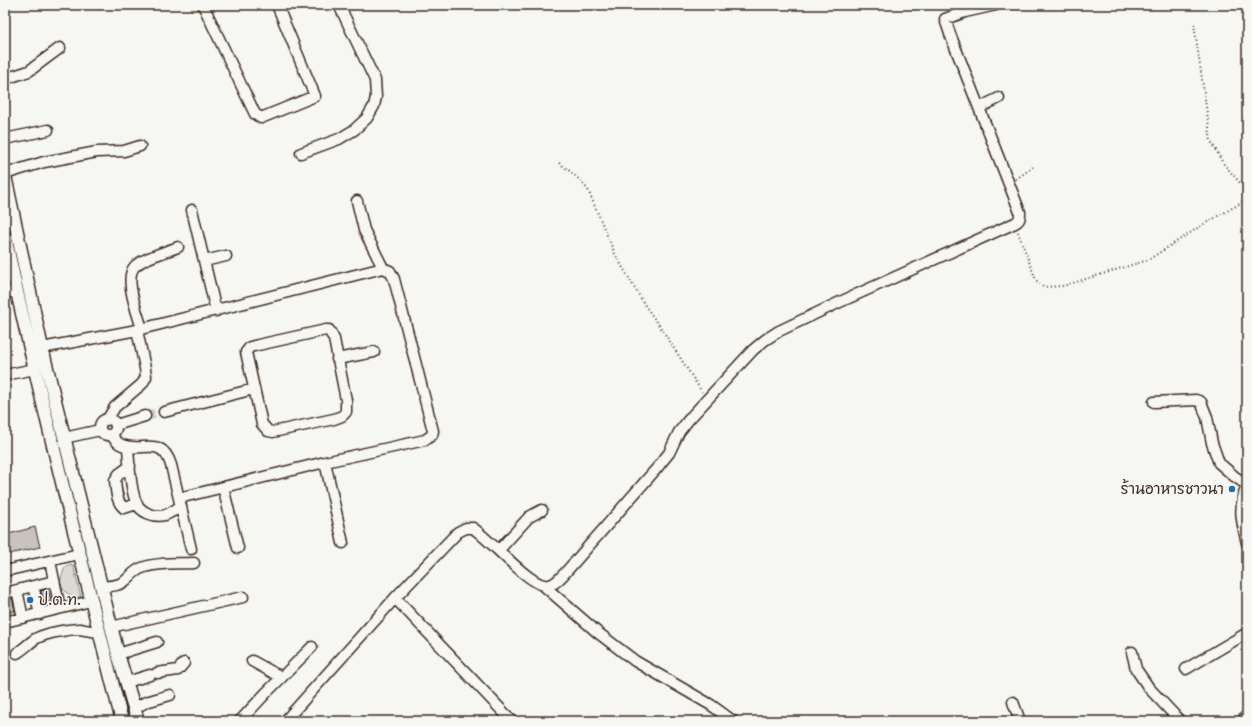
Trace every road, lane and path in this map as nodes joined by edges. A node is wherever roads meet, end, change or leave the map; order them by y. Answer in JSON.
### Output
{"nodes":[{"id":1,"x":203,"y":5,"type":"edge"},
{"id":2,"x":277,"y":5,"type":"edge"},
{"id":3,"x":339,"y":5,"type":"edge"},
{"id":4,"x":996,"y":5,"type":"edge"},
{"id":5,"x":1194,"y":24,"type":"dead end"},
{"id":6,"x":60,"y":48,"type":"dead end"},
{"id":7,"x":5,"y":79,"type":"edge"},
{"id":8,"x":999,"y":98,"type":"dead end"},
{"id":9,"x":979,"y":108,"type":"junction"},
{"id":10,"x":48,"y":130,"type":"dead end"},
{"id":11,"x":5,"y":139,"type":"edge"},
{"id":12,"x":140,"y":146,"type":"dead end"},
{"id":13,"x":302,"y":153,"type":"dead end"},
{"id":14,"x":559,"y":163,"type":"dead end"},
{"id":15,"x":1033,"y":167,"type":"dead end"},
{"id":16,"x":5,"y":175,"type":"edge"},
{"id":17,"x":1009,"y":187,"type":"junction"},
{"id":18,"x":1247,"y":191,"type":"edge"},
{"id":19,"x":357,"y":201,"type":"dead end"},
{"id":20,"x":192,"y":210,"type":"dead end"},
{"id":21,"x":1015,"y":224,"type":"junction"},
{"id":22,"x":5,"y":237,"type":"edge"},
{"id":23,"x":178,"y":247,"type":"dead end"},
{"id":24,"x":226,"y":256,"type":"dead end"},
{"id":25,"x":204,"y":261,"type":"junction"},
{"id":26,"x":383,"y":268,"type":"junction"},
{"id":27,"x":11,"y":292,"type":"edge"},
{"id":28,"x":216,"y":311,"type":"junction"},
{"id":29,"x":140,"y":329,"type":"junction"},
{"id":30,"x":42,"y":348,"type":"junction"},
{"id":31,"x":374,"y":352,"type":"dead end"},
{"id":32,"x":338,"y":359,"type":"junction"},
{"id":33,"x":34,"y":369,"type":"junction"},
{"id":34,"x":5,"y":375,"type":"edge"},
{"id":35,"x":254,"y":389,"type":"junction"},
{"id":36,"x":707,"y":400,"type":"junction"},
{"id":37,"x":1154,"y":402,"type":"dead end"},
{"id":38,"x":164,"y":412,"type":"tunnel mouth"},
{"id":39,"x":145,"y":416,"type":"tunnel mouth"},
{"id":40,"x":106,"y":420,"type":"junction"},
{"id":41,"x":116,"y":425,"type":"junction"},
{"id":42,"x":100,"y":430,"type":"junction"},
{"id":43,"x":111,"y":435,"type":"junction"},
{"id":44,"x":64,"y":438,"type":"junction"},
{"id":45,"x":128,"y":446,"type":"junction"},
{"id":46,"x":325,"y":462,"type":"junction"},
{"id":47,"x":130,"y":466,"type":"junction"},
{"id":48,"x":1247,"y":485,"type":"edge"},
{"id":49,"x":223,"y":487,"type":"junction"},
{"id":50,"x":180,"y":502,"type":"junction"},
{"id":51,"x":137,"y":504,"type":"junction"},
{"id":52,"x":542,"y":510,"type":"dead end"},
{"id":53,"x":343,"y":543,"type":"dead end"},
{"id":54,"x":1247,"y":543,"type":"edge"},
{"id":55,"x":238,"y":548,"type":"dead end"},
{"id":56,"x":191,"y":549,"type":"dead end"},
{"id":57,"x":499,"y":550,"type":"junction"},
{"id":58,"x":79,"y":554,"type":"junction"},
{"id":59,"x":50,"y":560,"type":"junction"},
{"id":60,"x":194,"y":563,"type":"dead end"},
{"id":61,"x":5,"y":571,"type":"edge"},
{"id":62,"x":54,"y":581,"type":"junction"},
{"id":63,"x":543,"y":585,"type":"junction"},
{"id":64,"x":33,"y":586,"type":"junction"},
{"id":65,"x":101,"y":587,"type":"junction"},
{"id":66,"x":17,"y":590,"type":"junction"},
{"id":67,"x":5,"y":593,"type":"edge"},
{"id":68,"x":243,"y":597,"type":"dead end"},
{"id":69,"x":395,"y":598,"type":"junction"},
{"id":70,"x":91,"y":601,"type":"junction"},
{"id":71,"x":60,"y":608,"type":"junction"},
{"id":72,"x":40,"y":614,"type":"junction"},
{"id":73,"x":24,"y":618,"type":"junction"},
{"id":74,"x":5,"y":621,"type":"edge"},
{"id":75,"x":111,"y":627,"type":"junction"},
{"id":76,"x":99,"y":631,"type":"junction"},
{"id":77,"x":1247,"y":633,"type":"edge"},
{"id":78,"x":157,"y":642,"type":"dead end"},
{"id":79,"x":312,"y":647,"type":"dead end"},
{"id":80,"x":17,"y":652,"type":"dead end"},
{"id":81,"x":1132,"y":652,"type":"dead end"},
{"id":82,"x":118,"y":654,"type":"junction"},
{"id":83,"x":252,"y":661,"type":"dead end"},
{"id":84,"x":184,"y":663,"type":"dead end"},
{"id":85,"x":1186,"y":669,"type":"dead end"},
{"id":86,"x":281,"y":677,"type":"junction"},
{"id":87,"x":127,"y":682,"type":"junction"},
{"id":88,"x":170,"y":695,"type":"dead end"},
{"id":89,"x":1013,"y":702,"type":"dead end"},
{"id":90,"x":135,"y":708,"type":"junction"},
{"id":91,"x":1247,"y":715,"type":"edge"},
{"id":92,"x":506,"y":719,"type":"edge"},
{"id":93,"x":122,"y":721,"type":"edge"},
{"id":94,"x":138,"y":721,"type":"edge"},
{"id":95,"x":240,"y":721,"type":"edge"},
{"id":96,"x":285,"y":721,"type":"edge"},
{"id":97,"x":733,"y":721,"type":"edge"},
{"id":98,"x":1020,"y":721,"type":"edge"},
{"id":99,"x":1180,"y":721,"type":"edge"},
{"id":100,"x":1242,"y":721,"type":"edge"}],
"edges":[{"from":1,"to":2,"type":"street"},
{"from":3,"to":13,"type":"street"},
{"from":4,"to":9,"type":"street"},
{"from":5,"to":18,"type":"path"},
{"from":6,"to":7,"type":"street"},
{"from":8,"to":9,"type":"street"},
{"from":9,"to":17,"type":"street"},
{"from":10,"to":11,"type":"street"},
{"from":12,"to":16,"type":"street"},
{"from":14,"to":36,"type":"path"},
{"from":15,"to":17,"type":"path"},
{"from":16,"to":30,"type":"main road"},
{"from":17,"to":21,"type":"street"},
{"from":18,"to":21,"type":"path"},
{"from":19,"to":26,"type":"street"},
{"from":20,"to":25,"type":"street"},
{"from":21,"to":36,"type":"street"},
{"from":22,"to":27,"type":"main road"},
{"from":23,"to":29,"type":"street"},
{"from":24,"to":25,"type":"street"},
{"from":25,"to":28,"type":"street"},
{"from":26,"to":28,"type":"street"},
{"from":26,"to":46,"type":"street"},
{"from":27,"to":33,"type":"main road"},
{"from":28,"to":29,"type":"street"},
{"from":29,"to":30,"type":"street"},
{"from":29,"to":40,"type":"street"},
{"from":30,"to":44,"type":"main road"},
{"from":31,"to":32,"type":"street"},
{"from":32,"to":35,"type":"street"},
{"from":32,"to":35,"type":"street"},
{"from":33,"to":34,"type":"street"},
{"from":33,"to":58,"type":"main road"},
{"from":35,"to":38,"type":"street"},
{"from":36,"to":63,"type":"street"},
{"from":37,"to":48,"type":"street"},
{"from":39,"to":41,"type":"street"},
{"from":40,"to":41,"type":"street"},
{"from":40,"to":42,"type":"street"},
{"from":41,"to":43,"type":"street"},
{"from":42,"to":43,"type":"street"},
{"from":42,"to":44,"type":"street"},
{"from":43,"to":45,"type":"street"},
{"from":44,"to":65,"type":"main road"},
{"from":45,"to":47,"type":"street"},
{"from":45,"to":50,"type":"street"},
{"from":46,"to":49,"type":"street"},
{"from":46,"to":53,"type":"street"},
{"from":47,"to":51,"type":"street"},
{"from":47,"to":51,"type":"street"},
{"from":48,"to":54,"type":"street"},
{"from":49,"to":50,"type":"street"},
{"from":49,"to":55,"type":"street"},
{"from":50,"to":51,"type":"street"},
{"from":50,"to":56,"type":"street"},
{"from":52,"to":57,"type":"street"},
{"from":57,"to":63,"type":"street"},
{"from":57,"to":69,"type":"street"},
{"from":58,"to":59,"type":"street"},
{"from":58,"to":70,"type":"main road"},
{"from":59,"to":61,"type":"street"},
{"from":59,"to":62,"type":"street"},
{"from":60,"to":65,"type":"street"},
{"from":62,"to":64,"type":"street"},
{"from":62,"to":71,"type":"street"},
{"from":63,"to":97,"type":"street"},
{"from":64,"to":66,"type":"street"},
{"from":64,"to":72,"type":"street"},
{"from":65,"to":75,"type":"main road"},
{"from":66,"to":67,"type":"street"},
{"from":66,"to":73,"type":"street"},
{"from":68,"to":75,"type":"street"},
{"from":69,"to":92,"type":"street"},
{"from":69,"to":96,"type":"street"},
{"from":70,"to":71,"type":"street"},
{"from":70,"to":76,"type":"main road"},
{"from":71,"to":72,"type":"street"},
{"from":72,"to":73,"type":"street"},
{"from":73,"to":74,"type":"street"},
{"from":75,"to":82,"type":"main road"},
{"from":76,"to":80,"type":"street"},
{"from":76,"to":93,"type":"main road"},
{"from":77,"to":85,"type":"street"},
{"from":78,"to":82,"type":"street"},
{"from":79,"to":86,"type":"street"},
{"from":81,"to":99,"type":"street"},
{"from":82,"to":87,"type":"main road"},
{"from":83,"to":86,"type":"street"},
{"from":84,"to":87,"type":"street"},
{"from":86,"to":95,"type":"street"},
{"from":87,"to":90,"type":"main road"},
{"from":88,"to":90,"type":"street"},
{"from":89,"to":98,"type":"street"},
{"from":90,"to":94,"type":"main road"},
{"from":91,"to":100,"type":"street"}]}
